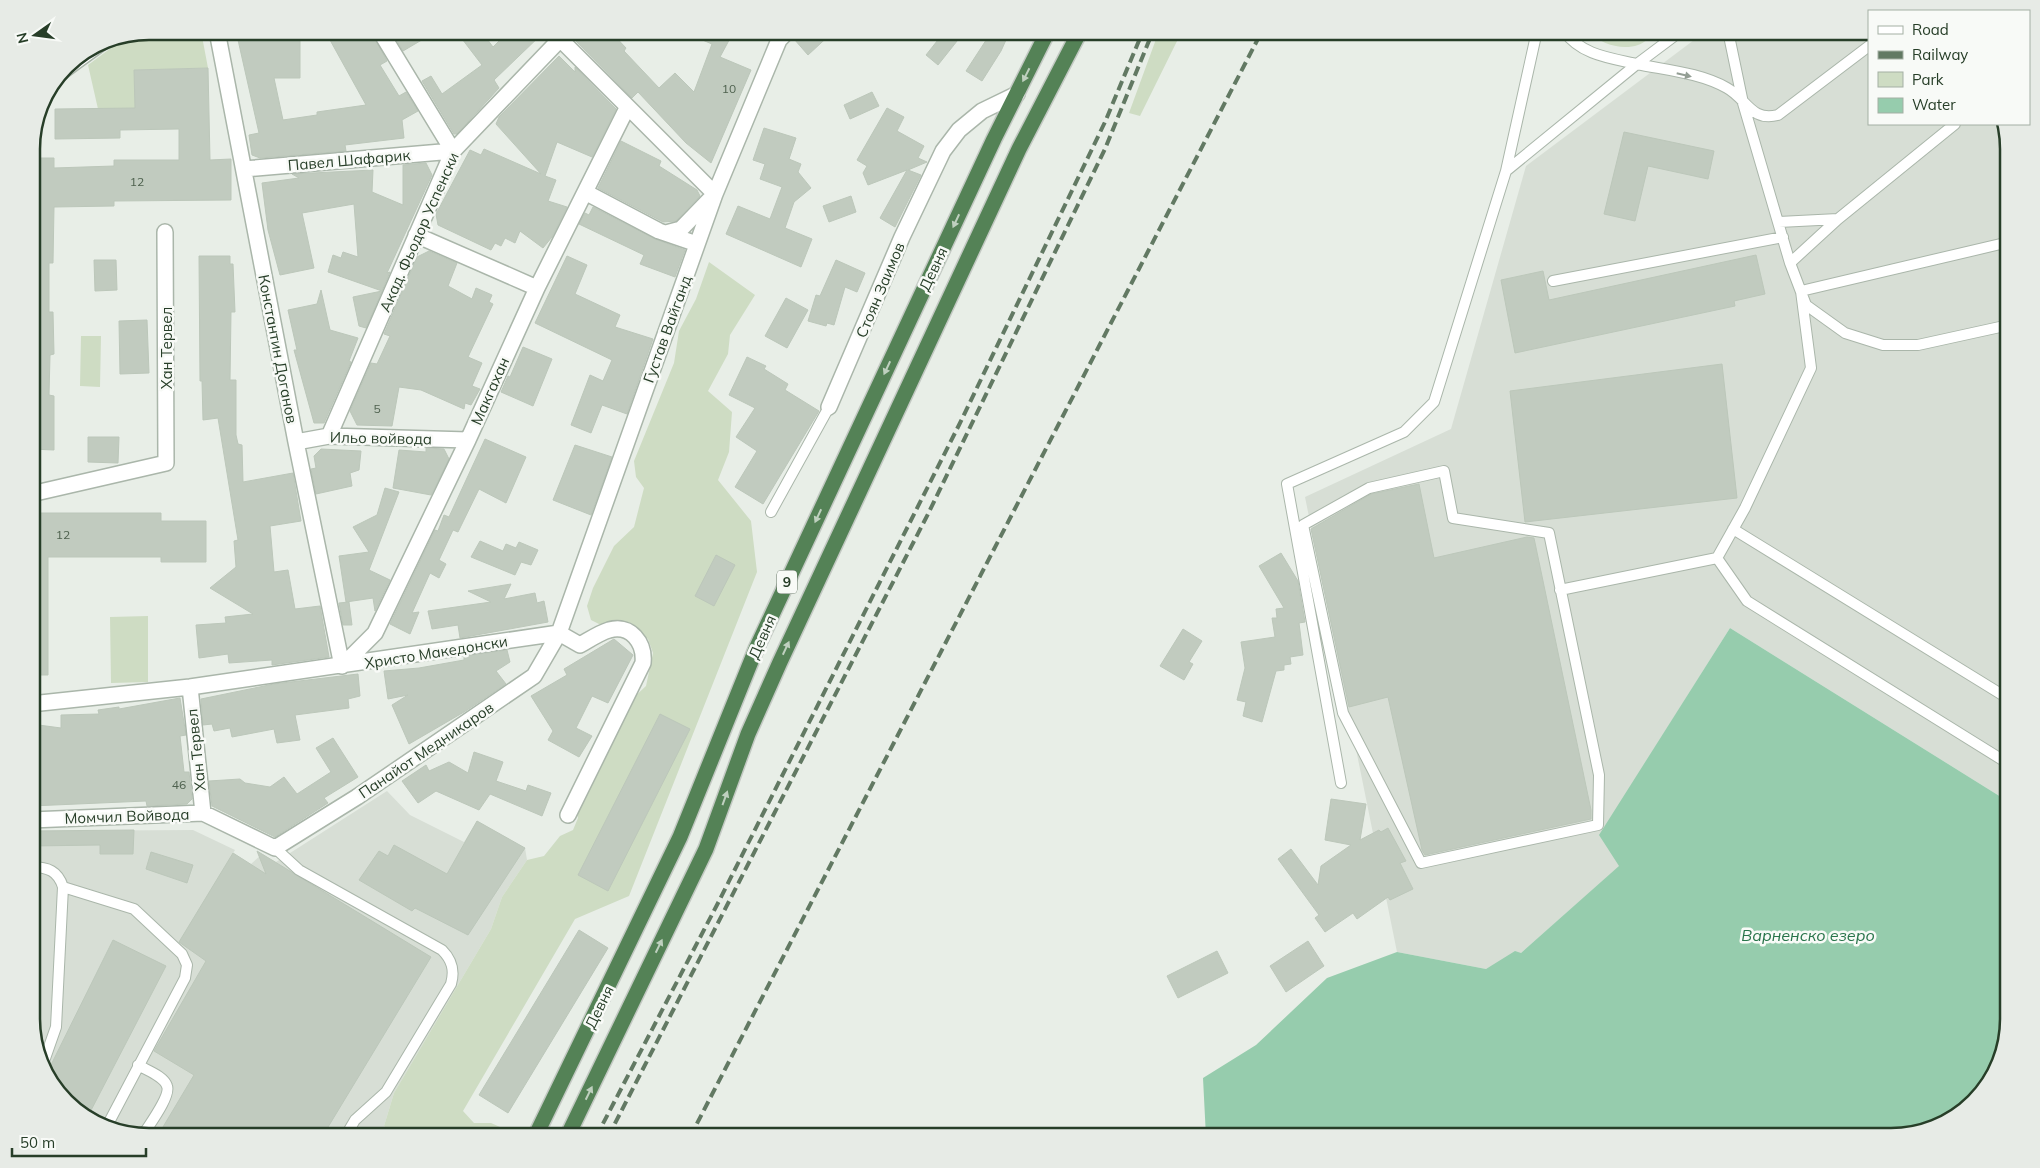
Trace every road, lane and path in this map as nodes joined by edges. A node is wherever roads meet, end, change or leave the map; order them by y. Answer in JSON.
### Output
{"nodes":[{"id":1,"x":219,"y":40,"type":"edge"},
{"id":2,"x":386,"y":40,"type":"edge"},
{"id":3,"x":554,"y":40,"type":"edge"},
{"id":4,"x":565,"y":40,"type":"edge"},
{"id":5,"x":777,"y":40,"type":"edge"},
{"id":6,"x":1044,"y":40,"type":"edge"},
{"id":7,"x":1075,"y":40,"type":"edge"},
{"id":8,"x":1535,"y":40,"type":"edge"},
{"id":9,"x":1570,"y":40,"type":"edge"},
{"id":10,"x":1670,"y":40,"type":"edge"},
{"id":11,"x":1730,"y":40,"type":"edge"},
{"id":12,"x":1868,"y":47,"type":"edge"},
{"id":13,"x":1637,"y":64,"type":"junction"},
{"id":14,"x":1017,"y":94,"type":"junction"},
{"id":15,"x":1743,"y":102,"type":"junction"},
{"id":16,"x":627,"y":108,"type":"junction"},
{"id":17,"x":1954,"y":125,"type":"edge"},
{"id":18,"x":453,"y":150,"type":"junction"},
{"id":19,"x":244,"y":169,"type":"junction"},
{"id":20,"x":1506,"y":171,"type":"junction"},
{"id":21,"x":585,"y":192,"type":"junction"},
{"id":22,"x":715,"y":194,"type":"junction"},
{"id":23,"x":1838,"y":219,"type":"junction"},
{"id":24,"x":1779,"y":222,"type":"junction"},
{"id":25,"x":165,"y":232,"type":"dead end"},
{"id":26,"x":666,"y":233,"type":"junction"},
{"id":27,"x":416,"y":235,"type":"junction"},
{"id":28,"x":1783,"y":237,"type":"junction"},
{"id":29,"x":697,"y":244,"type":"junction"},
{"id":30,"x":2000,"y":244,"type":"edge"},
{"id":31,"x":1790,"y":263,"type":"junction"},
{"id":32,"x":1553,"y":281,"type":"dead end"},
{"id":33,"x":537,"y":288,"type":"junction"},
{"id":34,"x":1801,"y":291,"type":"junction"},
{"id":35,"x":2000,"y":327,"type":"edge"},
{"id":36,"x":829,"y":407,"type":"joint"},
{"id":37,"x":329,"y":436,"type":"junction"},
{"id":38,"x":468,"y":440,"type":"junction"},
{"id":39,"x":296,"y":442,"type":"junction"},
{"id":40,"x":40,"y":492,"type":"edge"},
{"id":41,"x":771,"y":512,"type":"dead end"},
{"id":42,"x":1733,"y":529,"type":"junction"},
{"id":43,"x":1717,"y":558,"type":"junction"},
{"id":44,"x":1560,"y":590,"type":"junction"},
{"id":45,"x":559,"y":633,"type":"junction"},
{"id":46,"x":342,"y":666,"type":"junction"},
{"id":47,"x":190,"y":687,"type":"junction"},
{"id":48,"x":2000,"y":693,"type":"edge"},
{"id":49,"x":40,"y":703,"type":"edge"},
{"id":50,"x":2000,"y":758,"type":"edge"},
{"id":51,"x":1341,"y":783,"type":"dead end"},
{"id":52,"x":203,"y":813,"type":"junction"},
{"id":53,"x":568,"y":815,"type":"dead end"},
{"id":54,"x":40,"y":820,"type":"edge"},
{"id":55,"x":275,"y":848,"type":"junction"},
{"id":56,"x":40,"y":868,"type":"edge"},
{"id":57,"x":63,"y":887,"type":"junction"},
{"id":58,"x":46,"y":1055,"type":"edge"},
{"id":59,"x":138,"y":1066,"type":"junction"},
{"id":60,"x":110,"y":1121,"type":"edge"},
{"id":61,"x":147,"y":1128,"type":"edge"},
{"id":62,"x":350,"y":1128,"type":"edge"},
{"id":63,"x":540,"y":1128,"type":"edge"},
{"id":64,"x":571,"y":1128,"type":"edge"}],
"edges":[{"from":1,"to":19,"type":"street","name":"Константин Доганов"},
{"from":2,"to":18,"type":"street"},
{"from":3,"to":18,"type":"street","name":"Акад. Фьодор Успенски"},
{"from":4,"to":16,"type":"street"},
{"from":5,"to":22,"type":"street","name":"Густав Вайганд"},
{"from":6,"to":14,"type":"highway","name":"Девня","number":"9","one_way":true},
{"from":64,"to":7,"type":"highway","name":"Девня","number":"9","one_way":true},
{"from":8,"to":20,"type":"lane"},
{"from":9,"to":13,"type":"lane"},
{"from":10,"to":13,"type":"lane"},
{"from":11,"to":15,"type":"lane"},
{"from":12,"to":15,"type":"lane"},
{"from":13,"to":15,"type":"lane","one_way":true},
{"from":13,"to":20,"type":"lane"},
{"from":14,"to":36,"type":"street","name":"Стоян Заимов"},
{"from":14,"to":63,"type":"highway","name":"Девня","number":"9","one_way":true},
{"from":15,"to":24,"type":"lane"},
{"from":16,"to":21,"type":"street","name":"Макгахан"},
{"from":16,"to":22,"type":"street"},
{"from":17,"to":23,"type":"lane"},
{"from":18,"to":19,"type":"street","name":"Павел Шафарик"},
{"from":18,"to":27,"type":"street","name":"Акад. Фьодор Успенски"},
{"from":19,"to":39,"type":"street","name":"Константин Доганов"},
{"from":20,"to":51,"type":"lane"},
{"from":21,"to":26,"type":"street"},
{"from":21,"to":33,"type":"street","name":"Макгахан"},
{"from":22,"to":26,"type":"street"},
{"from":22,"to":29,"type":"street","name":"Густав Вайганд"},
{"from":23,"to":24,"type":"lane"},
{"from":23,"to":31,"type":"lane"},
{"from":24,"to":28,"type":"lane"},
{"from":25,"to":40,"type":"street","name":"Хан Тервел"},
{"from":26,"to":29,"type":"street"},
{"from":27,"to":33,"type":"street"},
{"from":27,"to":37,"type":"street","name":"Акад. Фьодор Успенски"},
{"from":28,"to":31,"type":"lane"},
{"from":28,"to":32,"type":"lane"},
{"from":29,"to":45,"type":"street","name":"Густав Вайганд"},
{"from":30,"to":34,"type":"lane"},
{"from":31,"to":34,"type":"lane"},
{"from":33,"to":38,"type":"street","name":"Макгахан"},
{"from":34,"to":35,"type":"lane"},
{"from":34,"to":42,"type":"lane"},
{"from":36,"to":41,"type":"lane","name":"Стоян Заимов"},
{"from":37,"to":38,"type":"street","name":"Ильо войвода"},
{"from":37,"to":39,"type":"street","name":"Ильо войвода"},
{"from":38,"to":46,"type":"street","name":"Макгахан"},
{"from":39,"to":46,"type":"street","name":"Константин Доганов"},
{"from":42,"to":43,"type":"lane"},
{"from":42,"to":48,"type":"lane"},
{"from":43,"to":44,"type":"lane"},
{"from":43,"to":50,"type":"lane"},
{"from":44,"to":44,"type":"lane"},
{"from":45,"to":46,"type":"street","name":"Христо Македонски"},
{"from":45,"to":53,"type":"street"},
{"from":45,"to":55,"type":"street","name":"Панайот Медникаров"},
{"from":46,"to":47,"type":"street","name":"Христо Македонски"},
{"from":47,"to":49,"type":"street","name":"Христо Македонски"},
{"from":47,"to":52,"type":"street","name":"Хан Тервел"},
{"from":52,"to":54,"type":"street","name":"Момчил Войвода"},
{"from":52,"to":55,"type":"street","name":"Момчил Войвода"},
{"from":55,"to":62,"type":"lane"},
{"from":56,"to":57,"type":"lane"},
{"from":57,"to":58,"type":"lane"},
{"from":57,"to":59,"type":"lane"},
{"from":59,"to":60,"type":"lane"},
{"from":59,"to":61,"type":"lane"}]}
